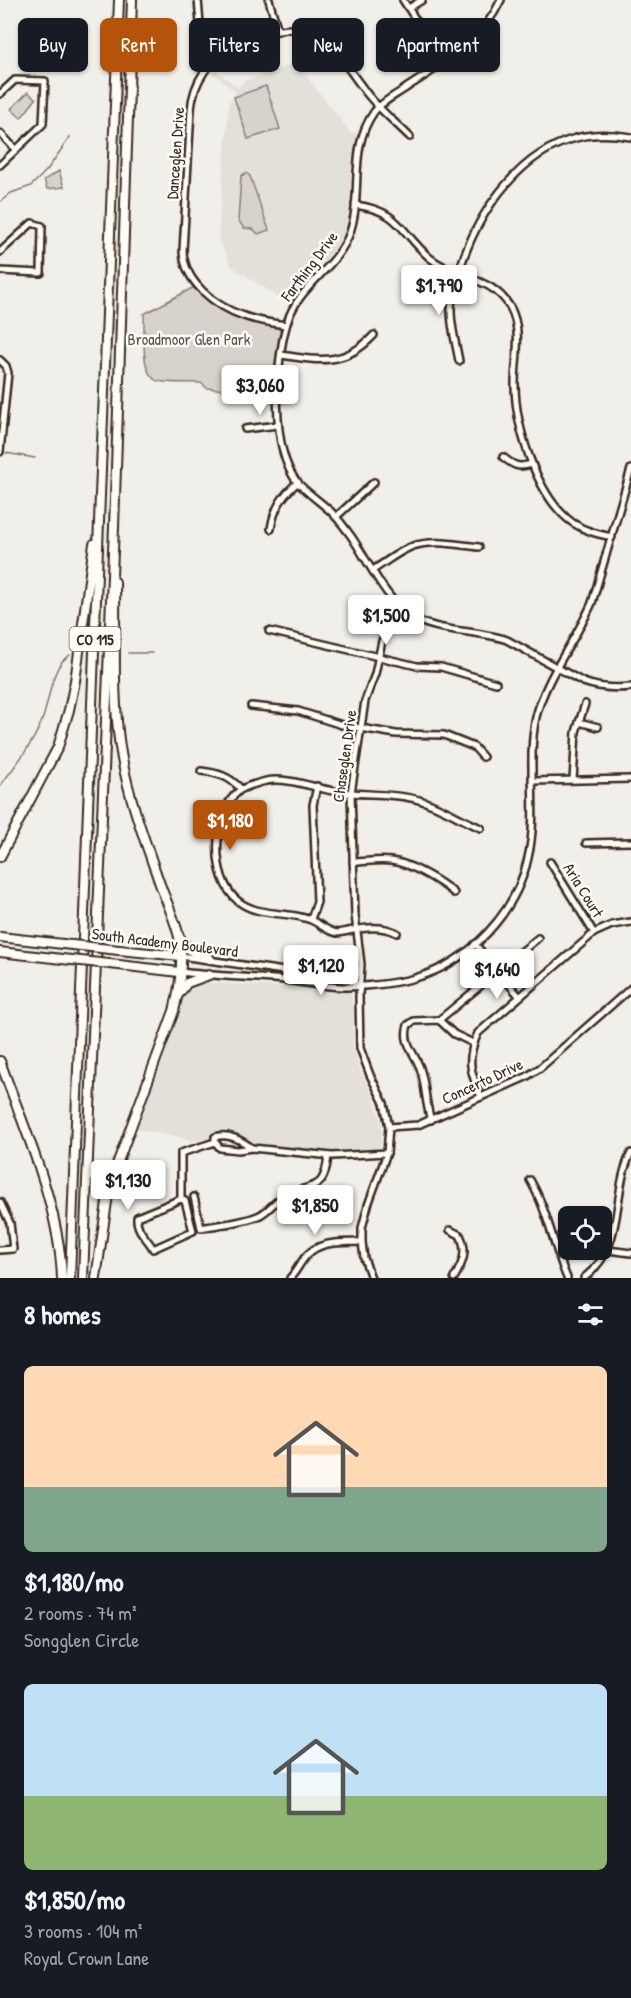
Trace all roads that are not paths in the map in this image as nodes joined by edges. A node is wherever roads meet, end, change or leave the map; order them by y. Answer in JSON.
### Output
{"nodes":[{"id":1,"x":119,"y":0,"type":"edge"},
{"id":2,"x":132,"y":0,"type":"edge"},
{"id":3,"x":198,"y":0,"type":"edge"},
{"id":4,"x":269,"y":0,"type":"edge"},
{"id":5,"x":403,"y":0,"type":"edge"},
{"id":6,"x":422,"y":0,"type":"edge"},
{"id":7,"x":501,"y":0,"type":"edge"},
{"id":8,"x":408,"y":8,"type":"junction"},
{"id":9,"x":200,"y":18,"type":"edge"},
{"id":10,"x":274,"y":18,"type":"edge"},
{"id":11,"x":415,"y":18,"type":"edge"},
{"id":12,"x":491,"y":18,"type":"edge"},
{"id":13,"x":280,"y":31,"type":"edge"},
{"id":14,"x":205,"y":72,"type":"edge"},
{"id":15,"x":430,"y":72,"type":"edge"},
{"id":16,"x":0,"y":94,"type":"edge"},
{"id":17,"x":378,"y":107,"type":"junction"},
{"id":18,"x":0,"y":133,"type":"edge"},
{"id":19,"x":410,"y":137,"type":"dead end"},
{"id":20,"x":631,"y":137,"type":"edge"},
{"id":21,"x":16,"y":150,"type":"junction"},
{"id":22,"x":0,"y":165,"type":"edge"},
{"id":23,"x":355,"y":205,"type":"junction"},
{"id":24,"x":0,"y":252,"type":"edge"},
{"id":25,"x":0,"y":272,"type":"edge"},
{"id":26,"x":459,"y":273,"type":"junction"},
{"id":27,"x":286,"y":325,"type":"junction"},
{"id":28,"x":374,"y":334,"type":"dead end"},
{"id":29,"x":282,"y":355,"type":"junction"},
{"id":30,"x":0,"y":360,"type":"edge"},
{"id":31,"x":459,"y":361,"type":"dead end"},
{"id":32,"x":278,"y":425,"type":"junction"},
{"id":33,"x":245,"y":429,"type":"dead end"},
{"id":34,"x":0,"y":452,"type":"edge"},
{"id":35,"x":503,"y":457,"type":"dead end"},
{"id":36,"x":532,"y":464,"type":"junction"},
{"id":37,"x":631,"y":469,"type":"edge"},
{"id":38,"x":298,"y":482,"type":"junction"},
{"id":39,"x":374,"y":482,"type":"dead end"},
{"id":40,"x":100,"y":501,"type":"junction"},
{"id":41,"x":336,"y":517,"type":"junction"},
{"id":42,"x":114,"y":526,"type":"junction"},
{"id":43,"x":271,"y":529,"type":"dead end"},
{"id":44,"x":612,"y":537,"type":"junction"},
{"id":45,"x":479,"y":547,"type":"dead end"},
{"id":46,"x":373,"y":570,"type":"junction"},
{"id":47,"x":404,"y":612,"type":"junction"},
{"id":48,"x":269,"y":631,"type":"dead end"},
{"id":49,"x":378,"y":656,"type":"junction"},
{"id":50,"x":557,"y":668,"type":"junction"},
{"id":51,"x":496,"y":683,"type":"dead end"},
{"id":52,"x":631,"y":687,"type":"edge"},
{"id":53,"x":585,"y":704,"type":"dead end"},
{"id":54,"x":250,"y":706,"type":"dead end"},
{"id":55,"x":579,"y":722,"type":"junction"},
{"id":56,"x":598,"y":727,"type":"dead end"},
{"id":57,"x":360,"y":728,"type":"junction"},
{"id":58,"x":483,"y":756,"type":"dead end"},
{"id":59,"x":201,"y":771,"type":"dead end"},
{"id":60,"x":631,"y":779,"type":"edge"},
{"id":61,"x":573,"y":780,"type":"junction"},
{"id":62,"x":532,"y":781,"type":"junction"},
{"id":63,"x":317,"y":786,"type":"junction"},
{"id":64,"x":241,"y":789,"type":"junction"},
{"id":65,"x":351,"y":793,"type":"junction"},
{"id":66,"x":481,"y":828,"type":"dead end"},
{"id":67,"x":631,"y":842,"type":"edge"},
{"id":68,"x":586,"y":843,"type":"dead end"},
{"id":69,"x":0,"y":857,"type":"edge"},
{"id":70,"x":353,"y":862,"type":"junction"},
{"id":71,"x":550,"y":862,"type":"dead end"},
{"id":72,"x":454,"y":893,"type":"dead end"},
{"id":73,"x":311,"y":919,"type":"junction"},
{"id":74,"x":631,"y":922,"type":"edge"},
{"id":75,"x":357,"y":930,"type":"junction"},
{"id":76,"x":397,"y":933,"type":"dead end"},
{"id":77,"x":594,"y":933,"type":"junction"},
{"id":78,"x":0,"y":937,"type":"edge"},
{"id":79,"x":179,"y":937,"type":"junction"},
{"id":80,"x":538,"y":938,"type":"dead end"},
{"id":81,"x":475,"y":944,"type":"junction"},
{"id":82,"x":0,"y":952,"type":"edge"},
{"id":83,"x":180,"y":956,"type":"junction"},
{"id":84,"x":210,"y":959,"type":"junction"},
{"id":85,"x":498,"y":971,"type":"junction"},
{"id":86,"x":179,"y":972,"type":"junction"},
{"id":87,"x":208,"y":975,"type":"junction"},
{"id":88,"x":360,"y":985,"type":"junction"},
{"id":89,"x":631,"y":988,"type":"edge"},
{"id":90,"x":519,"y":996,"type":"junction"},
{"id":91,"x":177,"y":998,"type":"junction"},
{"id":92,"x":440,"y":1020,"type":"junction"},
{"id":93,"x":473,"y":1043,"type":"junction"},
{"id":94,"x":0,"y":1061,"type":"edge"},
{"id":95,"x":481,"y":1097,"type":"junction"},
{"id":96,"x":431,"y":1120,"type":"junction"},
{"id":97,"x":389,"y":1127,"type":"junction"},
{"id":98,"x":215,"y":1142,"type":"junction"},
{"id":99,"x":252,"y":1148,"type":"junction"},
{"id":100,"x":387,"y":1153,"type":"junction"},
{"id":101,"x":631,"y":1153,"type":"edge"},
{"id":102,"x":328,"y":1156,"type":"junction"},
{"id":103,"x":530,"y":1180,"type":"dead end"},
{"id":104,"x":194,"y":1197,"type":"dead end"},
{"id":105,"x":181,"y":1199,"type":"junction"},
{"id":106,"x":0,"y":1202,"type":"edge"},
{"id":107,"x":450,"y":1230,"type":"dead end"},
{"id":108,"x":612,"y":1238,"type":"edge"},
{"id":109,"x":362,"y":1242,"type":"junction"},
{"id":110,"x":0,"y":1250,"type":"edge"},
{"id":111,"x":612,"y":1251,"type":"edge"},
{"id":112,"x":631,"y":1253,"type":"edge"},
{"id":113,"x":601,"y":1260,"type":"edge"},
{"id":114,"x":62,"y":1278,"type":"edge"},
{"id":115,"x":70,"y":1278,"type":"edge"},
{"id":116,"x":83,"y":1278,"type":"edge"},
{"id":117,"x":96,"y":1278,"type":"edge"},
{"id":118,"x":290,"y":1278,"type":"edge"},
{"id":119,"x":371,"y":1278,"type":"edge"},
{"id":120,"x":454,"y":1278,"type":"edge"},
{"id":121,"x":567,"y":1278,"type":"edge"},
{"id":122,"x":584,"y":1278,"type":"edge"}],
"edges":[{"from":1,"to":40,"type":"highway","number":"CO 115"},
{"from":2,"to":42,"type":"highway","number":"CO 115"},
{"from":3,"to":9,"type":"street"},
{"from":4,"to":10,"type":"street"},
{"from":5,"to":8,"type":"street"},
{"from":6,"to":8,"type":"street"},
{"from":7,"to":12,"type":"street","name":"Farthing Drive"},
{"from":8,"to":11,"type":"street"},
{"from":13,"to":17,"type":"street","name":"Danceglen Drive"},
{"from":14,"to":27,"type":"street","name":"Danceglen Drive"},
{"from":15,"to":17,"type":"street","name":"Farthing Drive"},
{"from":16,"to":21,"type":"street"},
{"from":17,"to":19,"type":"street","name":"Danceglen Drive"},
{"from":17,"to":23,"type":"street","name":"Farthing Drive"},
{"from":18,"to":21,"type":"street"},
{"from":20,"to":26,"type":"street"},
{"from":21,"to":22,"type":"street"},
{"from":23,"to":26,"type":"street"},
{"from":23,"to":27,"type":"street","name":"Farthing Drive"},
{"from":24,"to":25,"type":"street"},
{"from":26,"to":31,"type":"street"},
{"from":26,"to":36,"type":"street"},
{"from":27,"to":29,"type":"street","name":"Farthing Drive"},
{"from":28,"to":29,"type":"street"},
{"from":29,"to":32,"type":"street","name":"Farthing Drive"},
{"from":30,"to":34,"type":"street"},
{"from":32,"to":33,"type":"street"},
{"from":32,"to":38,"type":"street","name":"Farthing Drive"},
{"from":35,"to":36,"type":"street"},
{"from":36,"to":44,"type":"street"},
{"from":37,"to":44,"type":"street"},
{"from":38,"to":41,"type":"street","name":"Farthing Drive"},
{"from":38,"to":43,"type":"street"},
{"from":39,"to":41,"type":"street"},
{"from":40,"to":69,"type":"highway"},
{"from":40,"to":115,"type":"highway","number":"CO 115"},
{"from":41,"to":46,"type":"street","name":"Farthing Drive"},
{"from":42,"to":79,"type":"highway"},
{"from":42,"to":116,"type":"highway","number":"CO 115"},
{"from":44,"to":50,"type":"street"},
{"from":45,"to":46,"type":"street"},
{"from":46,"to":47,"type":"street","name":"Farthing Drive"},
{"from":47,"to":49,"type":"street","name":"Chaseglen Drive"},
{"from":47,"to":50,"type":"street","name":"Farthing Drive"},
{"from":48,"to":49,"type":"street"},
{"from":49,"to":51,"type":"street"},
{"from":49,"to":57,"type":"street","name":"Chaseglen Drive"},
{"from":50,"to":52,"type":"street","name":"Farthing Drive"},
{"from":50,"to":62,"type":"street"},
{"from":53,"to":55,"type":"street"},
{"from":54,"to":57,"type":"street"},
{"from":55,"to":56,"type":"street"},
{"from":55,"to":61,"type":"street"},
{"from":57,"to":58,"type":"street"},
{"from":57,"to":65,"type":"street","name":"Chaseglen Drive"},
{"from":59,"to":64,"type":"street"},
{"from":60,"to":61,"type":"street"},
{"from":61,"to":62,"type":"street"},
{"from":62,"to":81,"type":"street"},
{"from":63,"to":64,"type":"street"},
{"from":63,"to":65,"type":"street"},
{"from":63,"to":73,"type":"street"},
{"from":64,"to":73,"type":"street"},
{"from":65,"to":66,"type":"street"},
{"from":65,"to":70,"type":"street","name":"Chaseglen Drive"},
{"from":67,"to":68,"type":"street"},
{"from":70,"to":72,"type":"street"},
{"from":70,"to":75,"type":"street","name":"Chaseglen Drive"},
{"from":71,"to":77,"type":"street","name":"Aria Court"},
{"from":73,"to":75,"type":"street"},
{"from":74,"to":77,"type":"street"},
{"from":75,"to":76,"type":"street"},
{"from":75,"to":88,"type":"street","name":"Chaseglen Drive"},
{"from":77,"to":90,"type":"street"},
{"from":78,"to":83,"type":"highway","name":"South Academy Boulevard","bridge":true},
{"from":79,"to":83,"type":"highway"},
{"from":79,"to":84,"type":"highway"},
{"from":80,"to":85,"type":"street"},
{"from":81,"to":85,"type":"street"},
{"from":81,"to":88,"type":"street"},
{"from":82,"to":86,"type":"highway","name":"South Academy Boulevard","bridge":true},
{"from":83,"to":84,"type":"street","name":"South Academy Boulevard"},
{"from":83,"to":86,"type":"highway"},
{"from":84,"to":88,"type":"street","name":"South Academy Boulevard"},
{"from":85,"to":90,"type":"street"},
{"from":85,"to":92,"type":"street"},
{"from":86,"to":87,"type":"street","name":"South Academy Boulevard"},
{"from":86,"to":91,"type":"highway"},
{"from":87,"to":88,"type":"street","name":"South Academy Boulevard"},
{"from":87,"to":91,"type":"highway"},
{"from":88,"to":97,"type":"street","name":"Chaseglen Drive"},
{"from":89,"to":95,"type":"street","name":"Concerto Drive"},
{"from":90,"to":93,"type":"street"},
{"from":91,"to":117,"type":"highway"},
{"from":92,"to":93,"type":"street"},
{"from":92,"to":96,"type":"street"},
{"from":93,"to":95,"type":"street"},
{"from":94,"to":114,"type":"highway"},
{"from":95,"to":96,"type":"street","name":"Concerto Drive"},
{"from":96,"to":97,"type":"street","name":"Concerto Drive"},
{"from":97,"to":100,"type":"street","name":"Chaseglen Drive"},
{"from":98,"to":99,"type":"street"},
{"from":98,"to":99,"type":"street"},
{"from":98,"to":105,"type":"street"},
{"from":99,"to":102,"type":"street"},
{"from":100,"to":102,"type":"street"},
{"from":100,"to":109,"type":"street","name":"Chaseglen Drive"},
{"from":101,"to":108,"type":"street"},
{"from":102,"to":104,"type":"street"},
{"from":103,"to":121,"type":"street"},
{"from":105,"to":105,"type":"street"},
{"from":106,"to":110,"type":"street"},
{"from":107,"to":120,"type":"street"},
{"from":109,"to":118,"type":"street"},
{"from":109,"to":119,"type":"street"},
{"from":111,"to":112,"type":"street"},
{"from":113,"to":122,"type":"street"}]}
